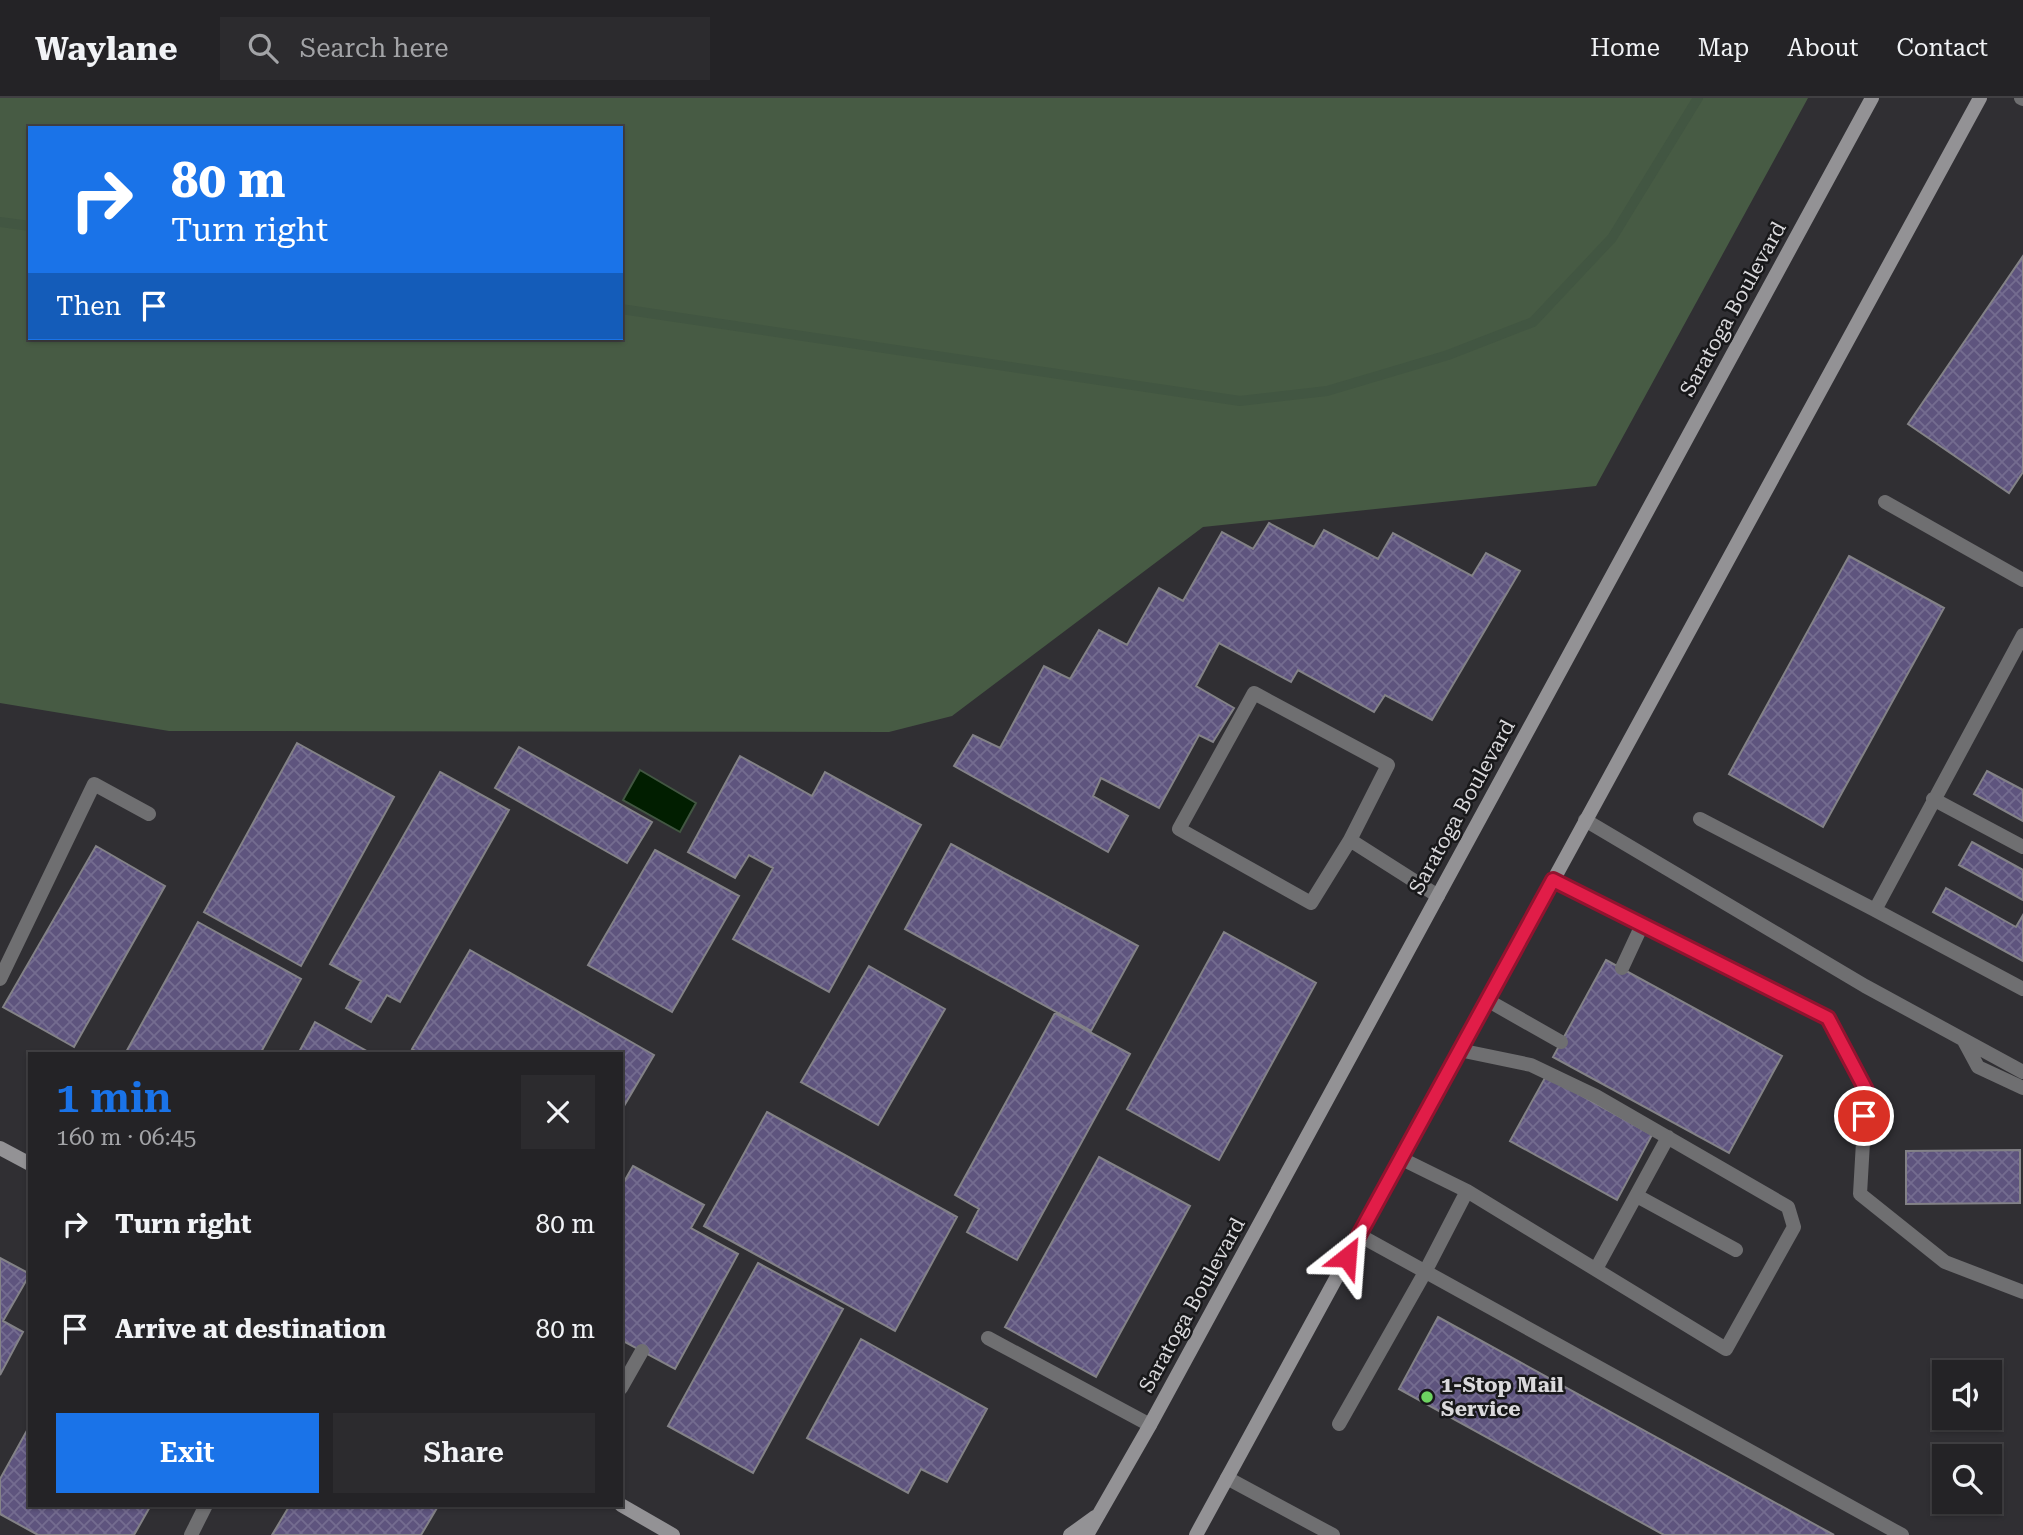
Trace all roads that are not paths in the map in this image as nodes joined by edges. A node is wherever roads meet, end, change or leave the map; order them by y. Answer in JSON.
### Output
{"nodes":[{"id":1,"x":1872,"y":98,"type":"edge"},
{"id":2,"x":1980,"y":98,"type":"edge"},
{"id":3,"x":1885,"y":502,"type":"dead end"},
{"id":4,"x":2023,"y":580,"type":"edge"},
{"id":5,"x":2023,"y":635,"type":"edge"},
{"id":6,"x":1933,"y":799,"type":"junction"},
{"id":7,"x":149,"y":814,"type":"dead end"},
{"id":8,"x":1700,"y":819,"type":"dead end"},
{"id":9,"x":1585,"y":820,"type":"junction"},
{"id":10,"x":1350,"y":839,"type":"junction"},
{"id":11,"x":2023,"y":847,"type":"edge"},
{"id":12,"x":1553,"y":880,"type":"junction"},
{"id":13,"x":1438,"y":896,"type":"junction"},
{"id":14,"x":1875,"y":910,"type":"junction"},
{"id":15,"x":1642,"y":925,"type":"junction"},
{"id":16,"x":1622,"y":968,"type":"dead end"},
{"id":17,"x":0,"y":979,"type":"edge"},
{"id":18,"x":2023,"y":989,"type":"edge"},
{"id":19,"x":1487,"y":1000,"type":"junction"},
{"id":20,"x":1963,"y":1040,"type":"junction"},
{"id":21,"x":1561,"y":1042,"type":"dead end"},
{"id":22,"x":1459,"y":1050,"type":"junction"},
{"id":23,"x":2023,"y":1072,"type":"edge"},
{"id":24,"x":2023,"y":1088,"type":"edge"},
{"id":25,"x":1668,"y":1137,"type":"junction"},
{"id":26,"x":0,"y":1148,"type":"edge"},
{"id":27,"x":1401,"y":1158,"type":"junction"},
{"id":28,"x":28,"y":1163,"type":"edge"},
{"id":29,"x":1466,"y":1191,"type":"junction"},
{"id":30,"x":1637,"y":1196,"type":"junction"},
{"id":31,"x":1359,"y":1235,"type":"junction"},
{"id":32,"x":1736,"y":1251,"type":"dead end"},
{"id":33,"x":1596,"y":1269,"type":"junction"},
{"id":34,"x":1424,"y":1274,"type":"junction"},
{"id":35,"x":2023,"y":1292,"type":"edge"},
{"id":36,"x":988,"y":1338,"type":"dead end"},
{"id":37,"x":642,"y":1351,"type":"dead end"},
{"id":38,"x":623,"y":1384,"type":"edge"},
{"id":39,"x":1339,"y":1424,"type":"dead end"},
{"id":40,"x":1150,"y":1425,"type":"junction"},
{"id":41,"x":1227,"y":1478,"type":"junction"},
{"id":42,"x":623,"y":1506,"type":"edge"},
{"id":43,"x":205,"y":1507,"type":"edge"},
{"id":44,"x":1099,"y":1514,"type":"junction"},
{"id":45,"x":191,"y":1535,"type":"edge"},
{"id":46,"x":673,"y":1535,"type":"edge"},
{"id":47,"x":1070,"y":1535,"type":"edge"},
{"id":48,"x":1087,"y":1535,"type":"edge"},
{"id":49,"x":1196,"y":1535,"type":"edge"},
{"id":50,"x":1334,"y":1535,"type":"edge"},
{"id":51,"x":1902,"y":1535,"type":"edge"}],
"edges":[{"from":1,"to":13,"type":"main road","name":"Saratoga Boulevard"},
{"from":2,"to":9,"type":"main road"},
{"from":3,"to":4,"type":"street"},
{"from":5,"to":6,"type":"street"},
{"from":6,"to":11,"type":"street"},
{"from":6,"to":14,"type":"street"},
{"from":7,"to":17,"type":"street"},
{"from":8,"to":14,"type":"street"},
{"from":9,"to":12,"type":"main road"},
{"from":9,"to":20,"type":"street"},
{"from":10,"to":10,"type":"street"},
{"from":10,"to":13,"type":"street"},
{"from":12,"to":15,"type":"street"},
{"from":12,"to":19,"type":"main road"},
{"from":13,"to":40,"type":"main road","name":"Saratoga Boulevard"},
{"from":14,"to":18,"type":"street"},
{"from":15,"to":16,"type":"street"},
{"from":15,"to":35,"type":"street"},
{"from":19,"to":21,"type":"street"},
{"from":19,"to":22,"type":"main road"},
{"from":20,"to":23,"type":"street"},
{"from":20,"to":24,"type":"street"},
{"from":22,"to":25,"type":"street"},
{"from":22,"to":27,"type":"main road"},
{"from":25,"to":30,"type":"street"},
{"from":25,"to":33,"type":"street"},
{"from":26,"to":28,"type":"main road"},
{"from":27,"to":29,"type":"street"},
{"from":27,"to":31,"type":"main road"},
{"from":29,"to":33,"type":"street"},
{"from":29,"to":34,"type":"street"},
{"from":30,"to":32,"type":"street"},
{"from":30,"to":33,"type":"street"},
{"from":31,"to":34,"type":"street"},
{"from":31,"to":41,"type":"main road"},
{"from":34,"to":39,"type":"street"},
{"from":34,"to":51,"type":"street"},
{"from":36,"to":40,"type":"street"},
{"from":37,"to":38,"type":"street"},
{"from":40,"to":44,"type":"main road","name":"Saratoga Boulevard"},
{"from":41,"to":49,"type":"main road"},
{"from":41,"to":50,"type":"street"},
{"from":42,"to":46,"type":"main road"},
{"from":43,"to":45,"type":"street"},
{"from":44,"to":47,"type":"main road"},
{"from":44,"to":48,"type":"main road","name":"Saratoga Boulevard"}]}
